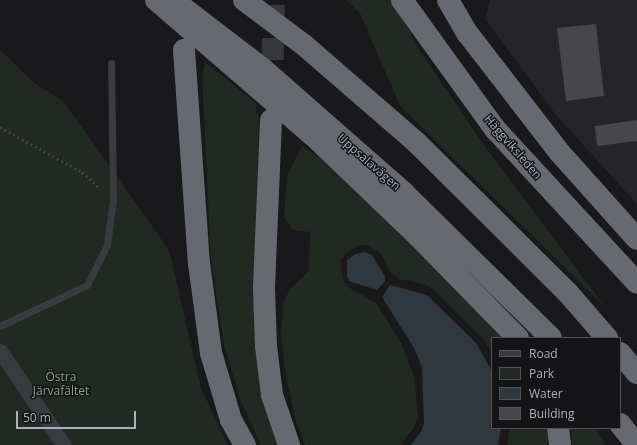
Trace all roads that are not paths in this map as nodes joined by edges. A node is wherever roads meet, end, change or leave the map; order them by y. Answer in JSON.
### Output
{"nodes":[{"id":1,"x":156,"y":0,"type":"edge"},
{"id":2,"x":173,"y":0,"type":"edge"},
{"id":3,"x":244,"y":0,"type":"edge"},
{"id":4,"x":402,"y":0,"type":"edge"},
{"id":5,"x":448,"y":0,"type":"edge"},
{"id":6,"x":184,"y":50,"type":"dead end"},
{"id":7,"x":111,"y":63,"type":"dead end"},
{"id":8,"x":271,"y":120,"type":"dead end"},
{"id":9,"x":637,"y":239,"type":"edge"},
{"id":10,"x":637,"y":283,"type":"edge"},
{"id":11,"x":0,"y":326,"type":"edge"},
{"id":12,"x":517,"y":337,"type":"edge"},
{"id":13,"x":550,"y":337,"type":"edge"},
{"id":14,"x":606,"y":337,"type":"edge"},
{"id":15,"x":0,"y":351,"type":"edge"},
{"id":16,"x":621,"y":354,"type":"edge"},
{"id":17,"x":637,"y":373,"type":"edge"},
{"id":18,"x":621,"y":425,"type":"edge"},
{"id":19,"x":558,"y":429,"type":"edge"},
{"id":20,"x":64,"y":445,"type":"edge"},
{"id":21,"x":245,"y":445,"type":"edge"},
{"id":22,"x":289,"y":445,"type":"edge"},
{"id":23,"x":560,"y":445,"type":"edge"},
{"id":24,"x":637,"y":445,"type":"edge"}],
"edges":[{"from":1,"to":12,"type":"highway"},
{"from":2,"to":13,"type":"highway","name":"Uppsalavägen"},
{"from":3,"to":14,"type":"highway"},
{"from":4,"to":10,"type":"highway","name":"Häggviksleden"},
{"from":5,"to":9,"type":"highway"},
{"from":6,"to":21,"type":"highway"},
{"from":7,"to":11,"type":"lane"},
{"from":8,"to":22,"type":"highway"},
{"from":15,"to":20,"type":"street"},
{"from":16,"to":17,"type":"highway"},
{"from":18,"to":24,"type":"highway"},
{"from":19,"to":23,"type":"highway"}]}
